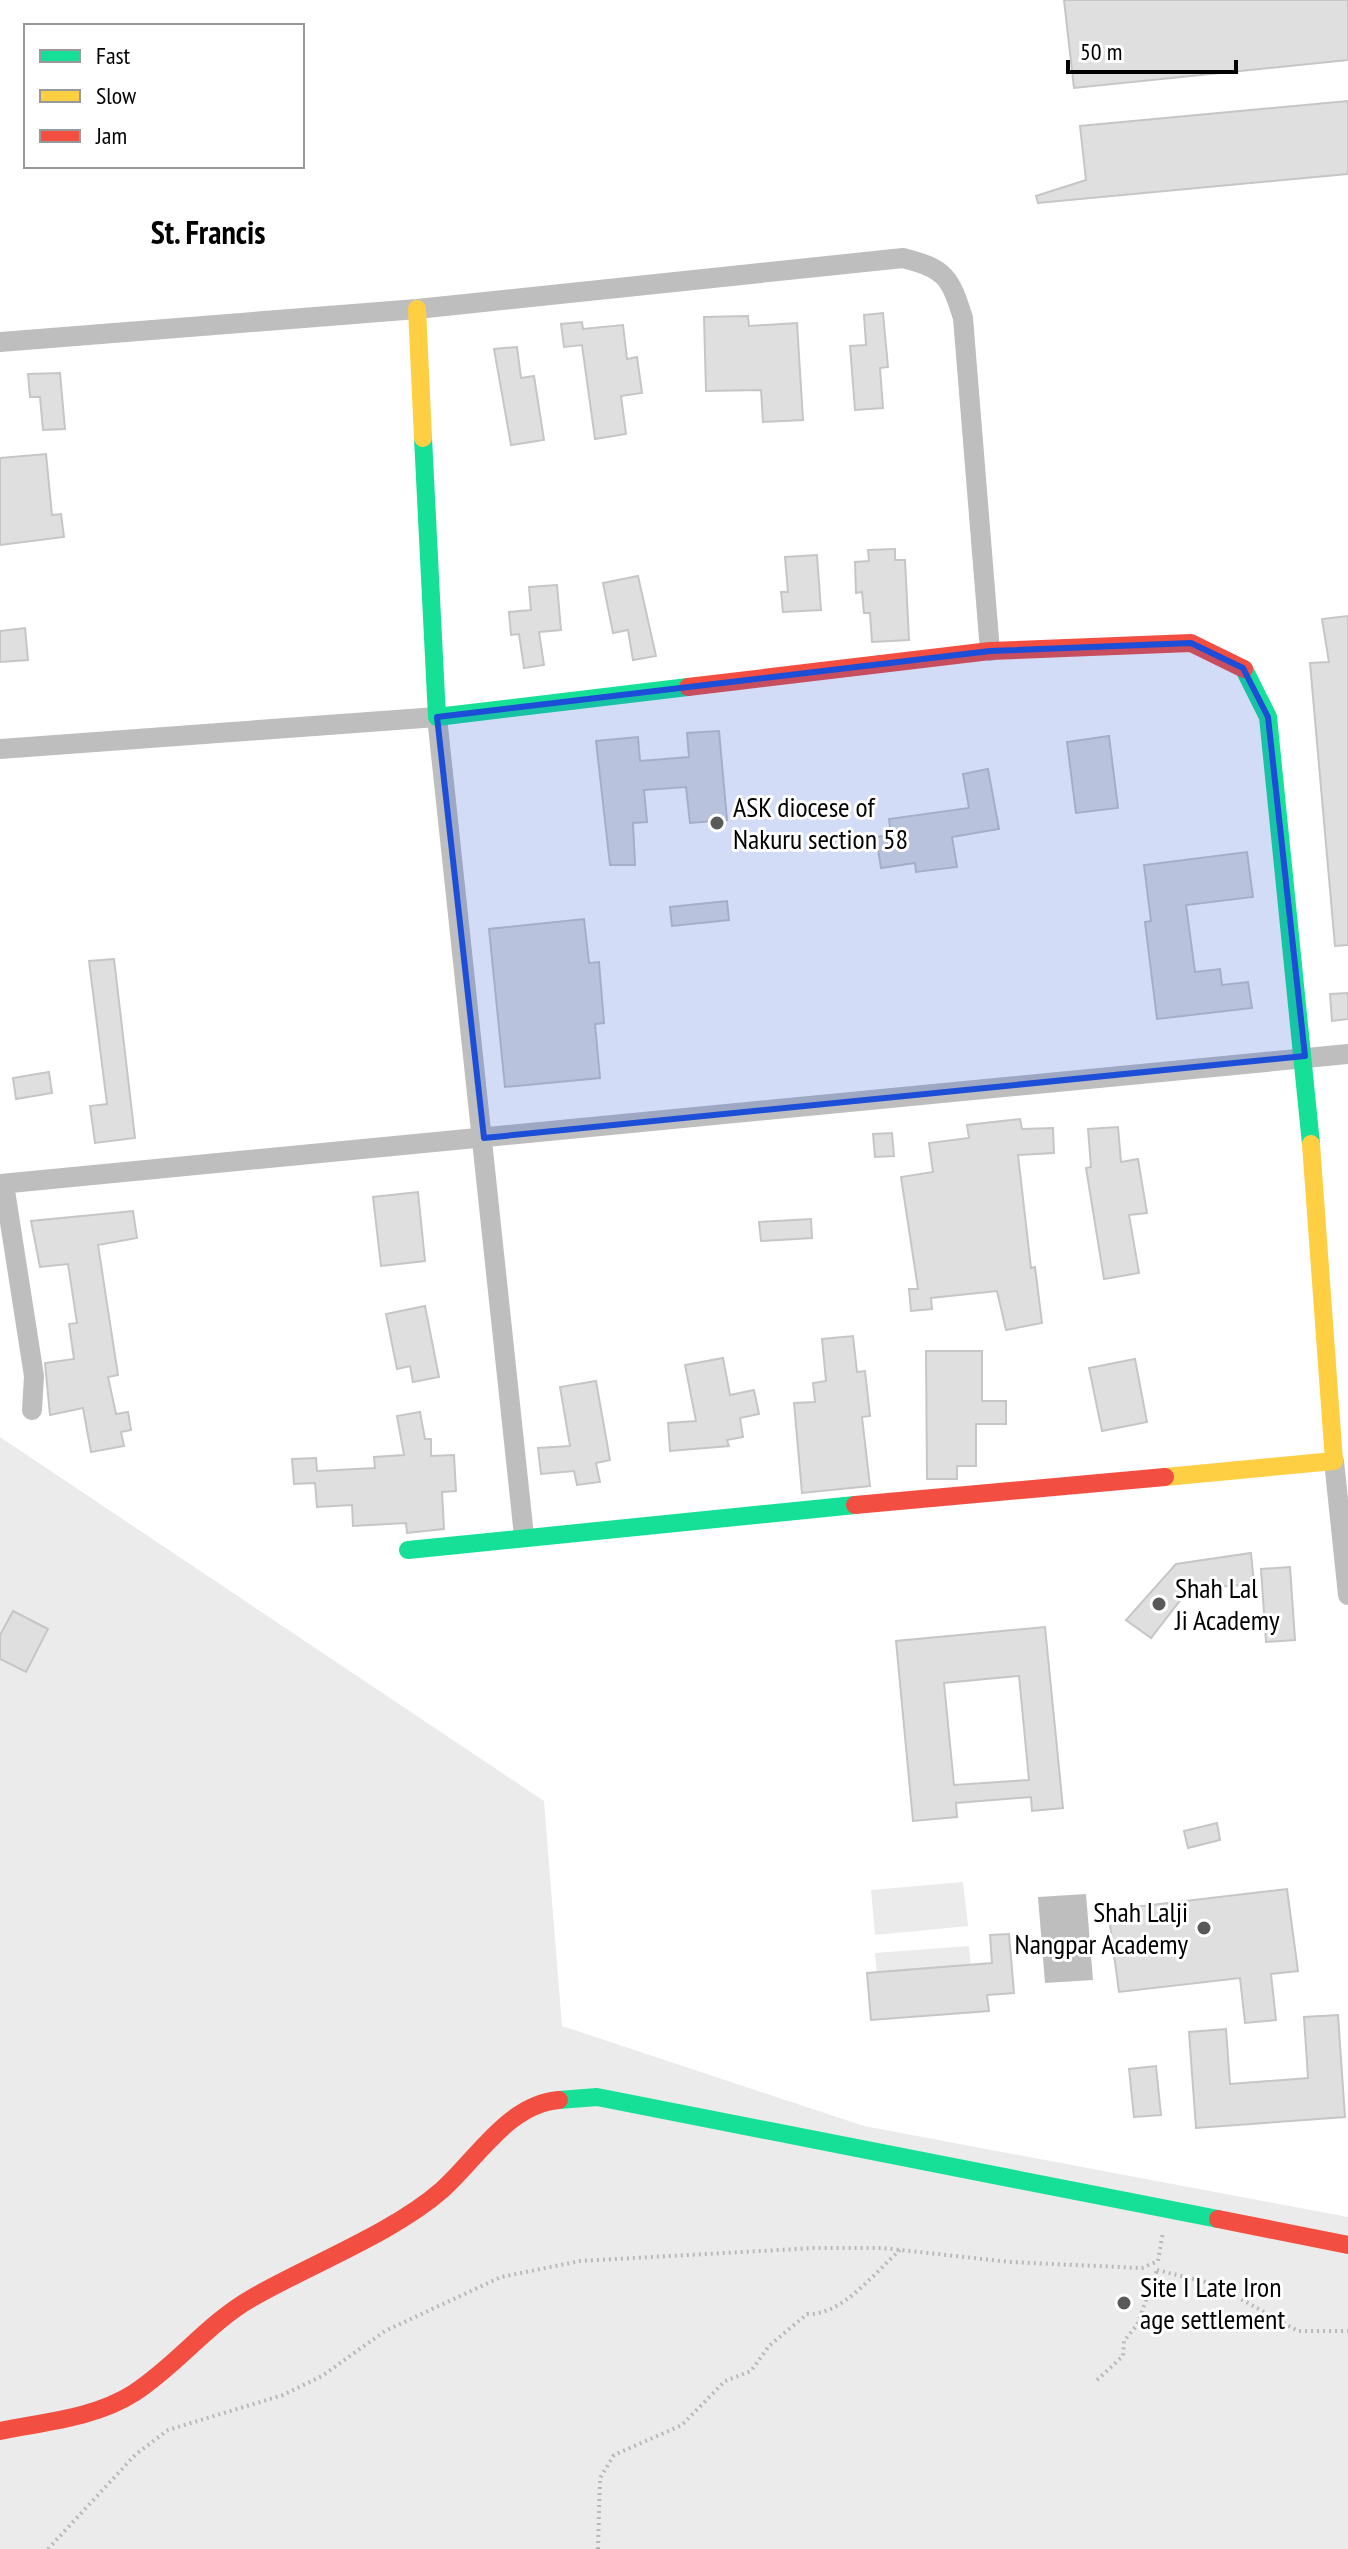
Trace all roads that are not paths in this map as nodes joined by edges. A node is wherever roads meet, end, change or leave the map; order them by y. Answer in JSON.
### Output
{"nodes":[{"id":1,"x":417,"y":309,"type":"junction"},
{"id":2,"x":0,"y":342,"type":"edge"},
{"id":3,"x":990,"y":651,"type":"junction"},
{"id":4,"x":437,"y":717,"type":"junction"},
{"id":5,"x":0,"y":749,"type":"edge"},
{"id":6,"x":1348,"y":1054,"type":"edge"},
{"id":7,"x":1305,"y":1056,"type":"junction"},
{"id":8,"x":484,"y":1138,"type":"junction"},
{"id":9,"x":2,"y":1184,"type":"edge"},
{"id":10,"x":32,"y":1410,"type":"dead end"},
{"id":11,"x":1334,"y":1461,"type":"junction"},
{"id":12,"x":524,"y":1536,"type":"junction"},
{"id":13,"x":408,"y":1550,"type":"dead end"},
{"id":14,"x":1348,"y":1595,"type":"edge"},
{"id":15,"x":1348,"y":2245,"type":"edge"},
{"id":16,"x":0,"y":2431,"type":"edge"}],
"edges":[{"from":1,"to":2,"type":"street"},
{"from":1,"to":3,"type":"street"},
{"from":1,"to":4,"type":"street"},
{"from":3,"to":4,"type":"street"},
{"from":3,"to":7,"type":"street"},
{"from":4,"to":5,"type":"street"},
{"from":4,"to":8,"type":"street"},
{"from":6,"to":7,"type":"street"},
{"from":7,"to":8,"type":"street"},
{"from":7,"to":11,"type":"street"},
{"from":8,"to":9,"type":"street"},
{"from":8,"to":12,"type":"street"},
{"from":9,"to":10,"type":"street"},
{"from":11,"to":12,"type":"street"},
{"from":11,"to":14,"type":"street"},
{"from":12,"to":13,"type":"street"},
{"from":15,"to":16,"type":"street"}]}
